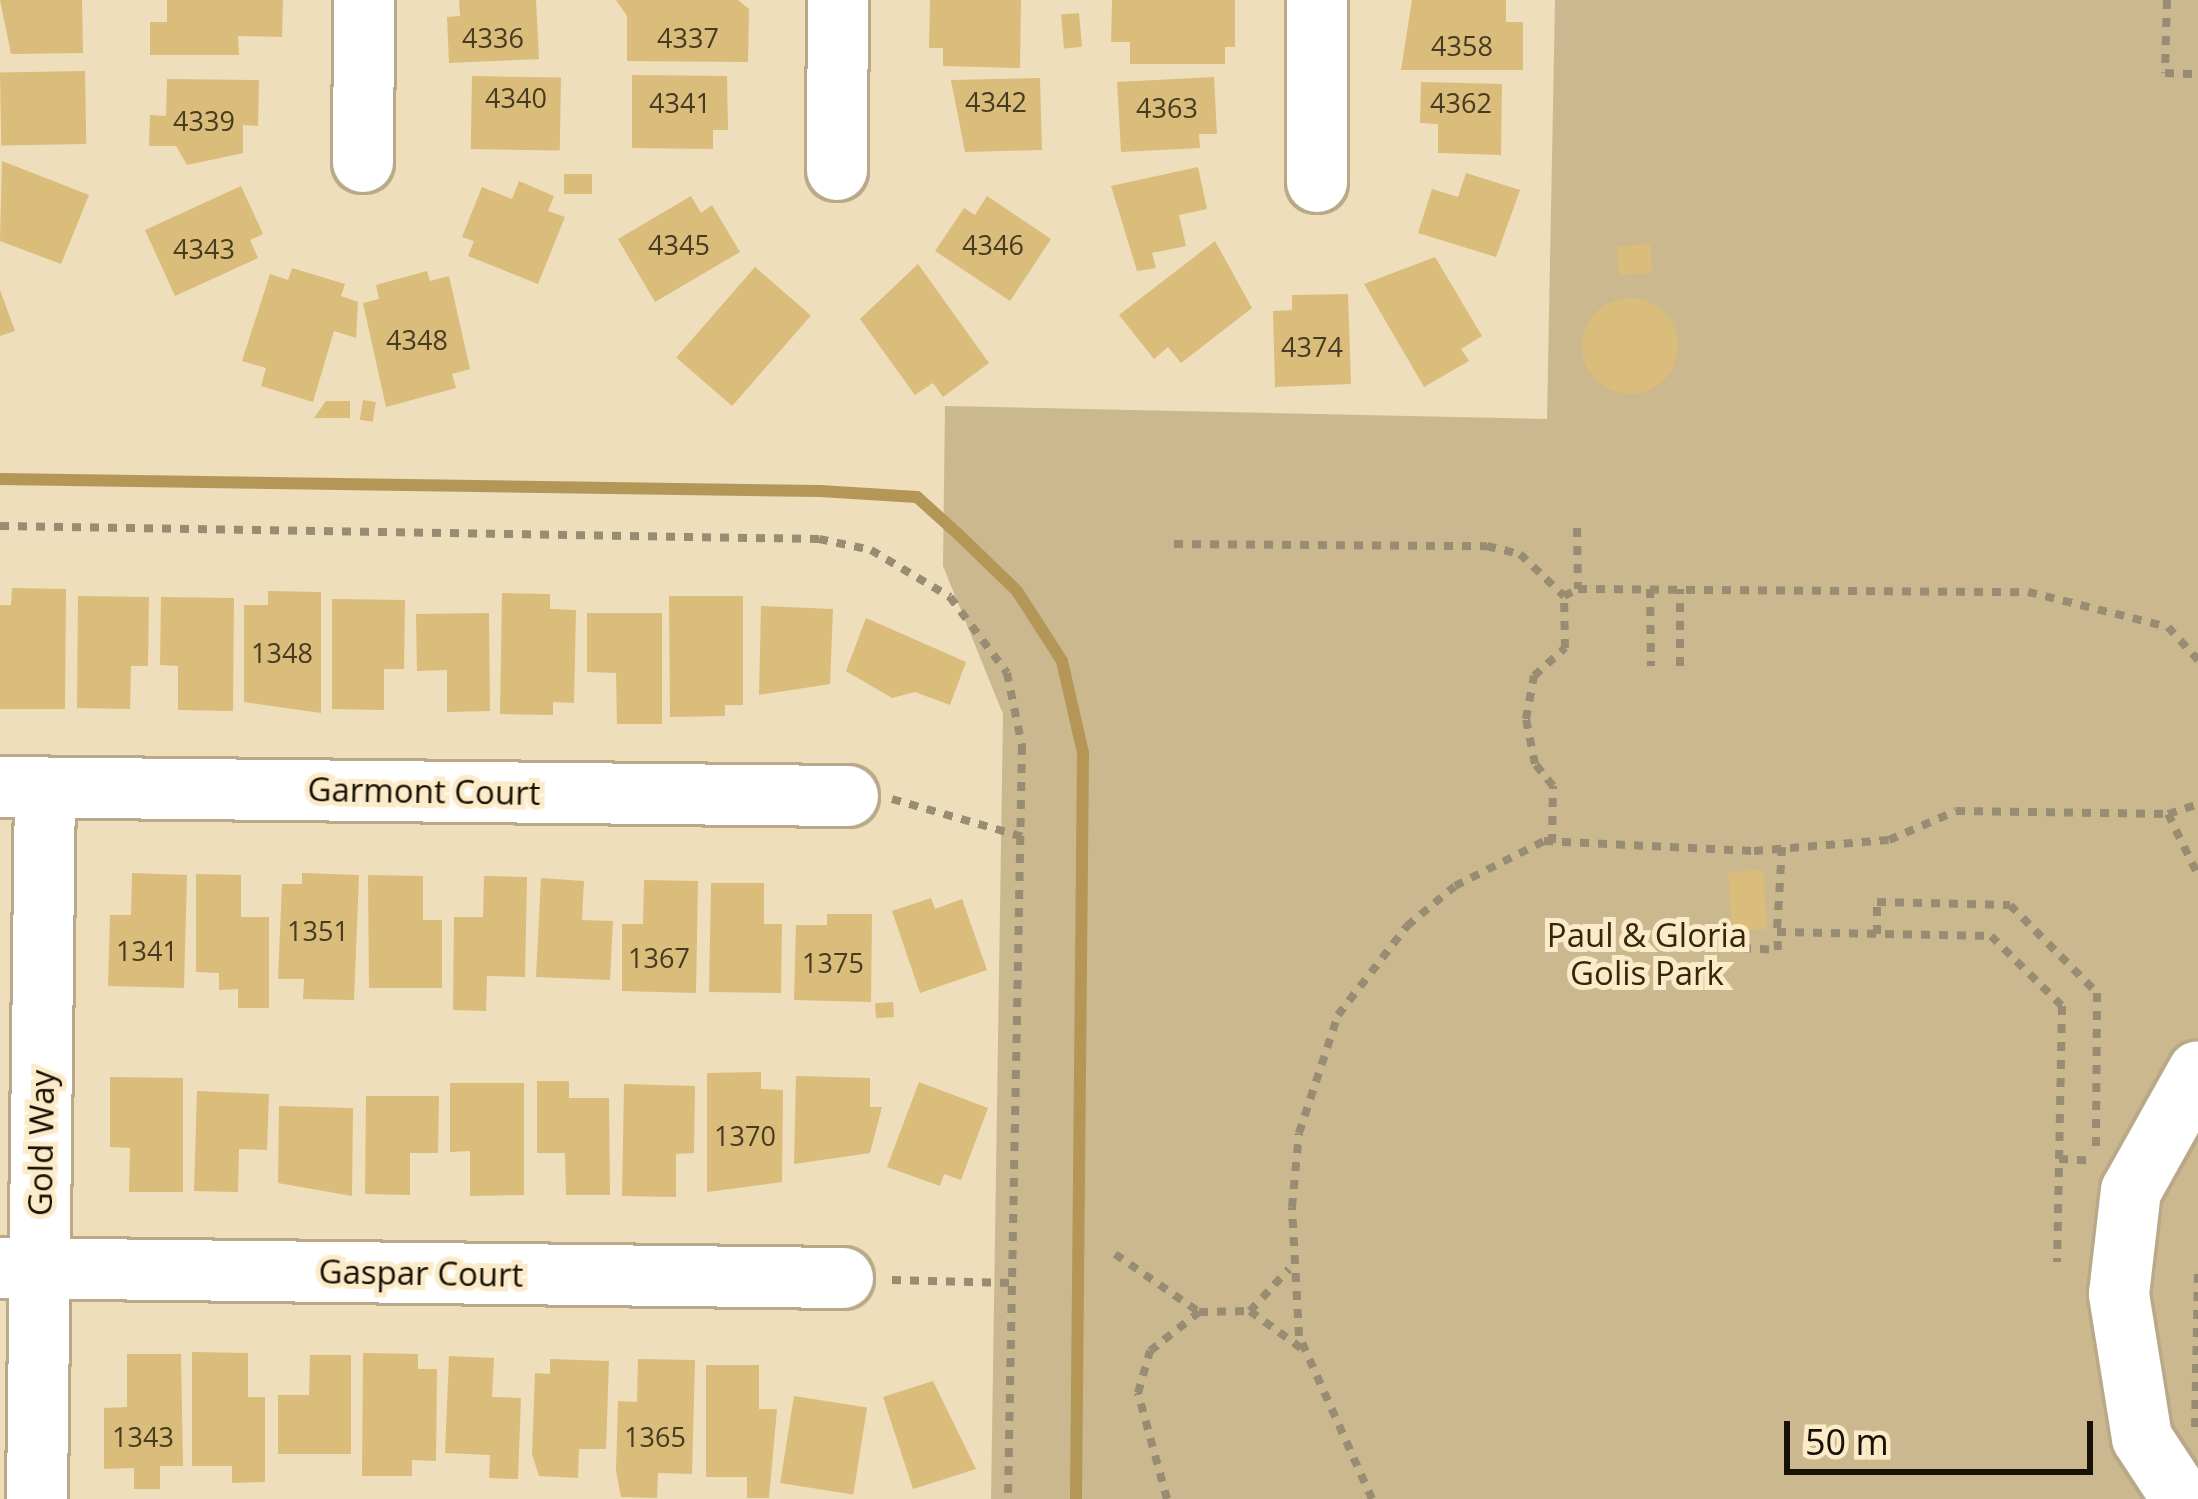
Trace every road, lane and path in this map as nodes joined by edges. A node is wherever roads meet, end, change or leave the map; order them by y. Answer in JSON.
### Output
{"nodes":[{"id":1,"x":364,"y":0,"type":"edge"},
{"id":2,"x":838,"y":0,"type":"edge"},
{"id":3,"x":1317,"y":0,"type":"edge"},
{"id":4,"x":2167,"y":0,"type":"edge"},
{"id":5,"x":2198,"y":74,"type":"edge"},
{"id":6,"x":363,"y":162,"type":"dead end"},
{"id":7,"x":837,"y":170,"type":"dead end"},
{"id":8,"x":1317,"y":182,"type":"dead end"},
{"id":9,"x":1576,"y":528,"type":"dead end"},
{"id":10,"x":1174,"y":544,"type":"dead end"},
{"id":11,"x":1578,"y":589,"type":"junction"},
{"id":12,"x":1680,"y":589,"type":"junction"},
{"id":13,"x":1650,"y":590,"type":"junction"},
{"id":14,"x":1564,"y":596,"type":"junction"},
{"id":15,"x":2198,"y":660,"type":"edge"},
{"id":16,"x":1651,"y":666,"type":"dead end"},
{"id":17,"x":1680,"y":666,"type":"dead end"},
{"id":18,"x":23,"y":788,"type":"edge"},
{"id":19,"x":848,"y":796,"type":"joint"},
{"id":20,"x":2198,"y":804,"type":"edge"},
{"id":21,"x":2168,"y":814,"type":"junction"},
{"id":22,"x":1024,"y":837,"type":"dead end"},
{"id":23,"x":1552,"y":844,"type":"junction"},
{"id":24,"x":1782,"y":848,"type":"junction"},
{"id":25,"x":2198,"y":875,"type":"edge"},
{"id":26,"x":1777,"y":932,"type":"junction"},
{"id":27,"x":1877,"y":934,"type":"junction"},
{"id":28,"x":1724,"y":947,"type":"dead end"},
{"id":29,"x":2198,"y":1071,"type":"edge"},
{"id":30,"x":2059,"y":1159,"type":"junction"},
{"id":31,"x":1115,"y":1254,"type":"dead end"},
{"id":32,"x":2057,"y":1262,"type":"dead end"},
{"id":33,"x":1291,"y":1266,"type":"junction"},
{"id":34,"x":2198,"y":1267,"type":"edge"},
{"id":35,"x":20,"y":1268,"type":"edge"},
{"id":36,"x":843,"y":1278,"type":"joint"},
{"id":37,"x":1010,"y":1282,"type":"dead end"},
{"id":38,"x":1250,"y":1311,"type":"junction"},
{"id":39,"x":1199,"y":1312,"type":"junction"},
{"id":40,"x":1305,"y":1351,"type":"junction"},
{"id":41,"x":2188,"y":1477,"type":"edge"},
{"id":42,"x":37,"y":1499,"type":"edge"},
{"id":43,"x":1167,"y":1499,"type":"edge"},
{"id":44,"x":1372,"y":1499,"type":"edge"}],
"edges":[{"from":1,"to":6,"type":"street"},
{"from":2,"to":7,"type":"street"},
{"from":3,"to":8,"type":"street"},
{"from":4,"to":5,"type":"path"},
{"from":9,"to":11,"type":"path"},
{"from":10,"to":14,"type":"path"},
{"from":11,"to":13,"type":"path"},
{"from":11,"to":14,"type":"path"},
{"from":12,"to":13,"type":"path"},
{"from":12,"to":15,"type":"path"},
{"from":12,"to":17,"type":"path"},
{"from":13,"to":16,"type":"path"},
{"from":14,"to":23,"type":"path"},
{"from":18,"to":19,"type":"street","name":"Garmont Court"},
{"from":18,"to":35,"type":"street","name":"Gold Way"},
{"from":19,"to":22,"type":"path"},
{"from":20,"to":21,"type":"path"},
{"from":21,"to":24,"type":"path"},
{"from":21,"to":25,"type":"path"},
{"from":23,"to":24,"type":"path"},
{"from":23,"to":33,"type":"path"},
{"from":24,"to":26,"type":"path"},
{"from":26,"to":27,"type":"path"},
{"from":26,"to":28,"type":"path"},
{"from":27,"to":30,"type":"path"},
{"from":27,"to":30,"type":"path"},
{"from":29,"to":41,"type":"street"},
{"from":30,"to":32,"type":"path"},
{"from":31,"to":39,"type":"path"},
{"from":33,"to":38,"type":"path"},
{"from":33,"to":40,"type":"path"},
{"from":34,"to":41,"type":"path"},
{"from":35,"to":36,"type":"street","name":"Gaspar Court"},
{"from":35,"to":42,"type":"street","name":"Gold Way"},
{"from":36,"to":37,"type":"path"},
{"from":38,"to":39,"type":"path"},
{"from":38,"to":40,"type":"path"},
{"from":39,"to":43,"type":"path"},
{"from":40,"to":44,"type":"path"}]}
